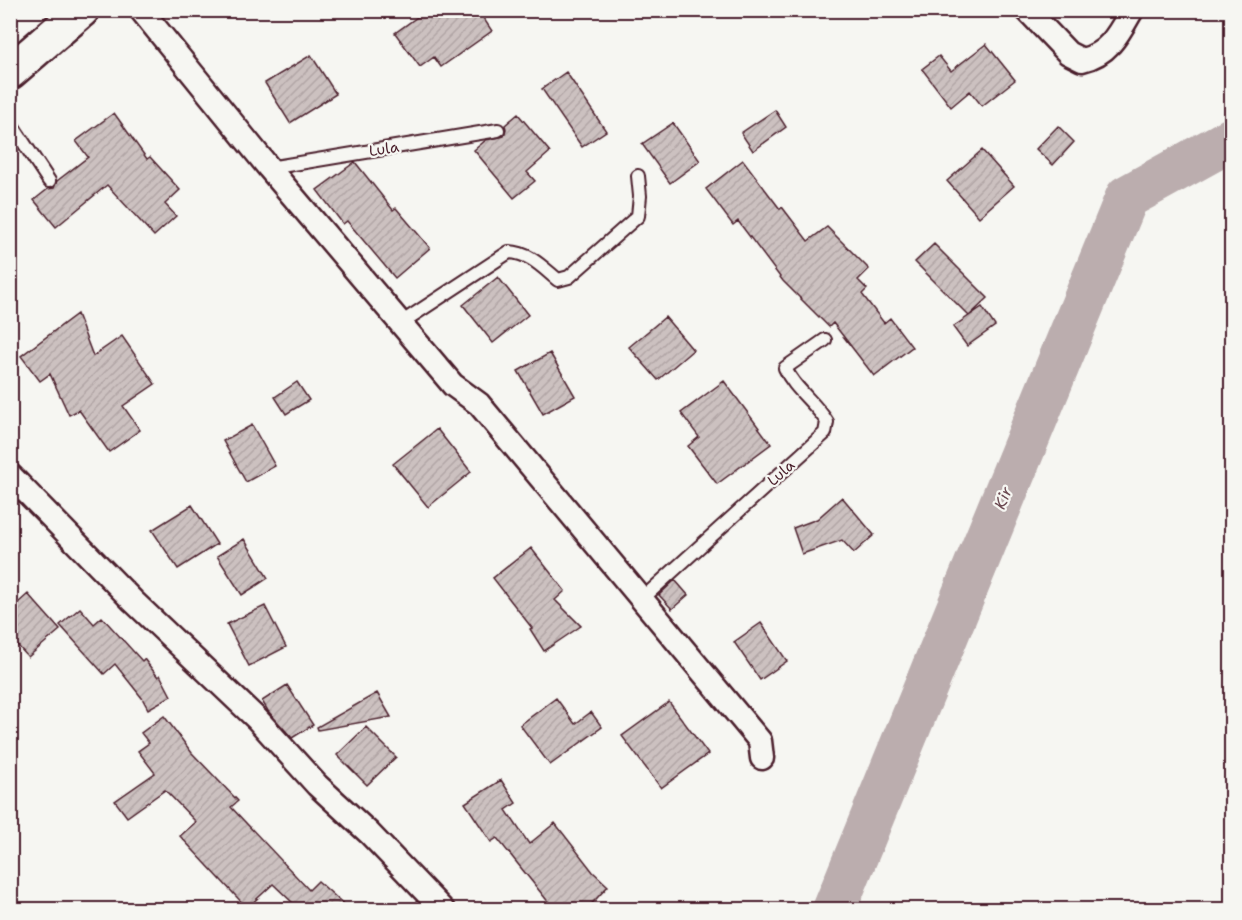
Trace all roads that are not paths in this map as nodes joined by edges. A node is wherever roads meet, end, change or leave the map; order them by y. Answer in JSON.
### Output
{"nodes":[{"id":1,"x":82,"y":10,"type":"edge"},
{"id":2,"x":141,"y":10,"type":"edge"},
{"id":3,"x":1026,"y":10,"type":"edge"},
{"id":4,"x":1132,"y":10,"type":"edge"},
{"id":5,"x":12,"y":67,"type":"edge"},
{"id":6,"x":10,"y":122,"type":"edge"},
{"id":7,"x":498,"y":130,"type":"dead end"},
{"id":8,"x":269,"y":168,"type":"junction"},
{"id":9,"x":638,"y":176,"type":"dead end"},
{"id":10,"x":49,"y":181,"type":"dead end"},
{"id":11,"x":401,"y":323,"type":"junction"},
{"id":12,"x":825,"y":340,"type":"dead end"},
{"id":13,"x":10,"y":475,"type":"edge"},
{"id":14,"x":642,"y":599,"type":"junction"},
{"id":15,"x":762,"y":758,"type":"dead end"},
{"id":16,"x":443,"y":909,"type":"edge"}],
"edges":[{"from":1,"to":5,"type":"main road"},
{"from":2,"to":8,"type":"street"},
{"from":3,"to":4,"type":"street"},
{"from":6,"to":10,"type":"lane"},
{"from":7,"to":8,"type":"lane","name":"Lula"},
{"from":8,"to":11,"type":"street"},
{"from":9,"to":11,"type":"lane"},
{"from":11,"to":14,"type":"street"},
{"from":12,"to":14,"type":"lane","name":"Lula"},
{"from":13,"to":16,"type":"street"},
{"from":14,"to":15,"type":"street"}]}
